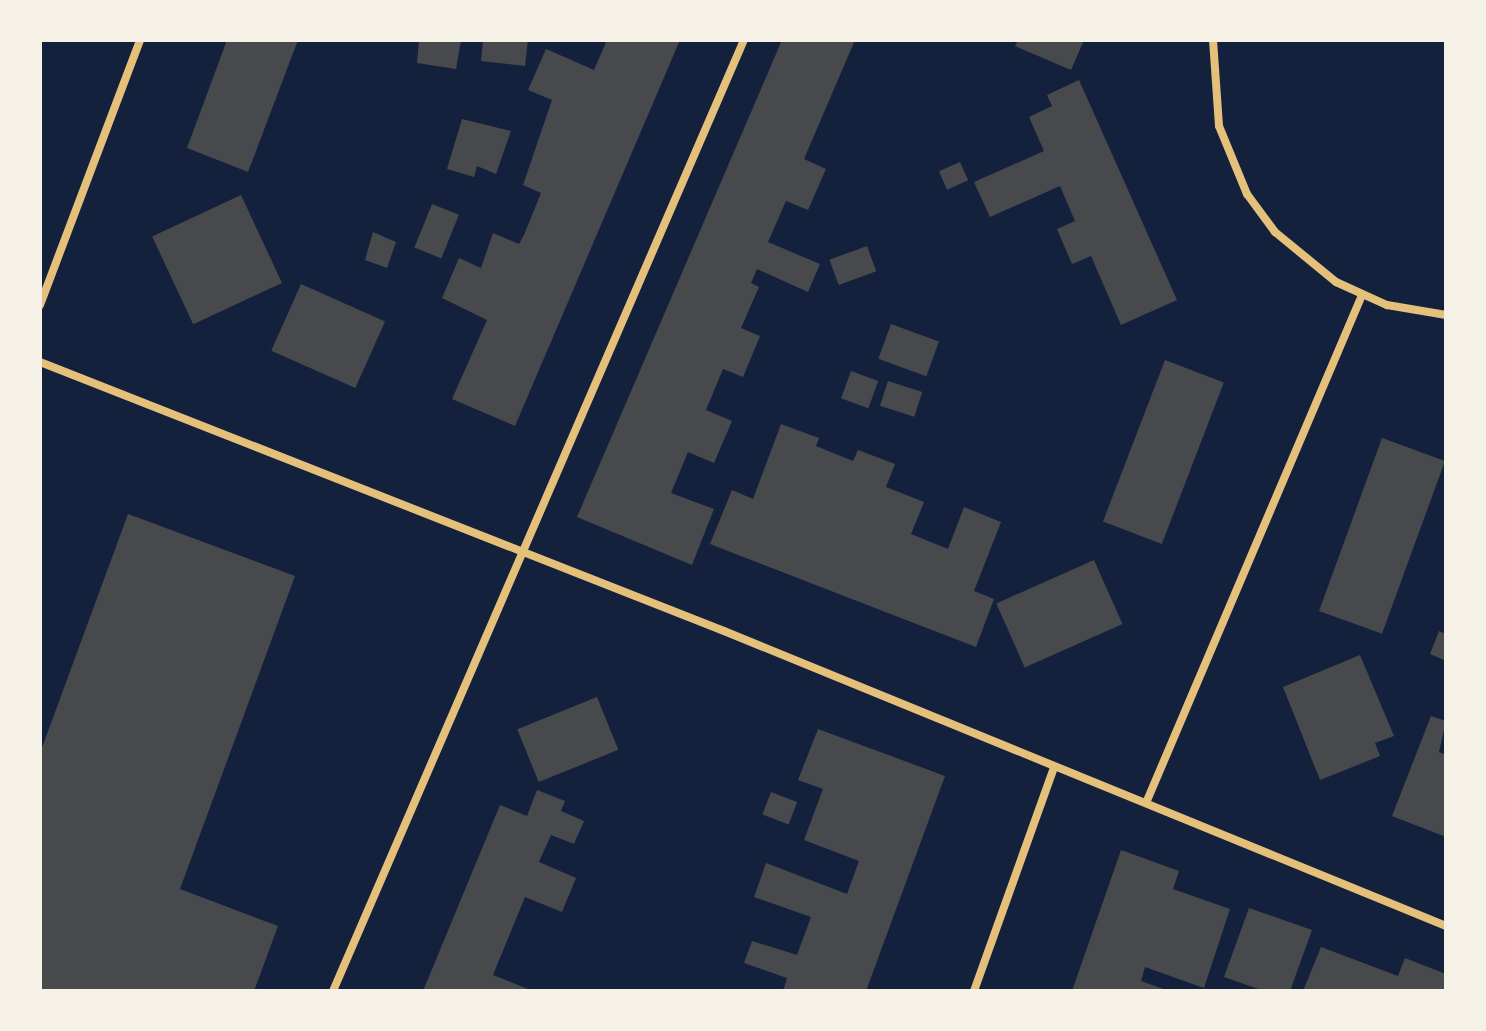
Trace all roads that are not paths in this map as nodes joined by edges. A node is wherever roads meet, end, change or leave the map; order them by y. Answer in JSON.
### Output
{"nodes":[{"id":1,"x":140,"y":40,"type":"edge"},
{"id":2,"x":744,"y":40,"type":"edge"},
{"id":3,"x":1213,"y":40,"type":"edge"},
{"id":4,"x":1362,"y":295,"type":"junction"},
{"id":5,"x":40,"y":305,"type":"edge"},
{"id":6,"x":1446,"y":315,"type":"edge"},
{"id":7,"x":40,"y":362,"type":"edge"},
{"id":8,"x":524,"y":552,"type":"junction"},
{"id":9,"x":1054,"y":767,"type":"junction"},
{"id":10,"x":1146,"y":803,"type":"junction"},
{"id":11,"x":1446,"y":926,"type":"edge"},
{"id":12,"x":333,"y":991,"type":"edge"},
{"id":13,"x":974,"y":991,"type":"edge"}],
"edges":[{"from":1,"to":5,"type":"street"},
{"from":2,"to":8,"type":"street"},
{"from":3,"to":4,"type":"street"},
{"from":4,"to":6,"type":"street"},
{"from":4,"to":10,"type":"street"},
{"from":7,"to":8,"type":"street"},
{"from":8,"to":9,"type":"street"},
{"from":8,"to":12,"type":"street"},
{"from":9,"to":10,"type":"street"},
{"from":9,"to":13,"type":"street"},
{"from":10,"to":11,"type":"street"}]}
